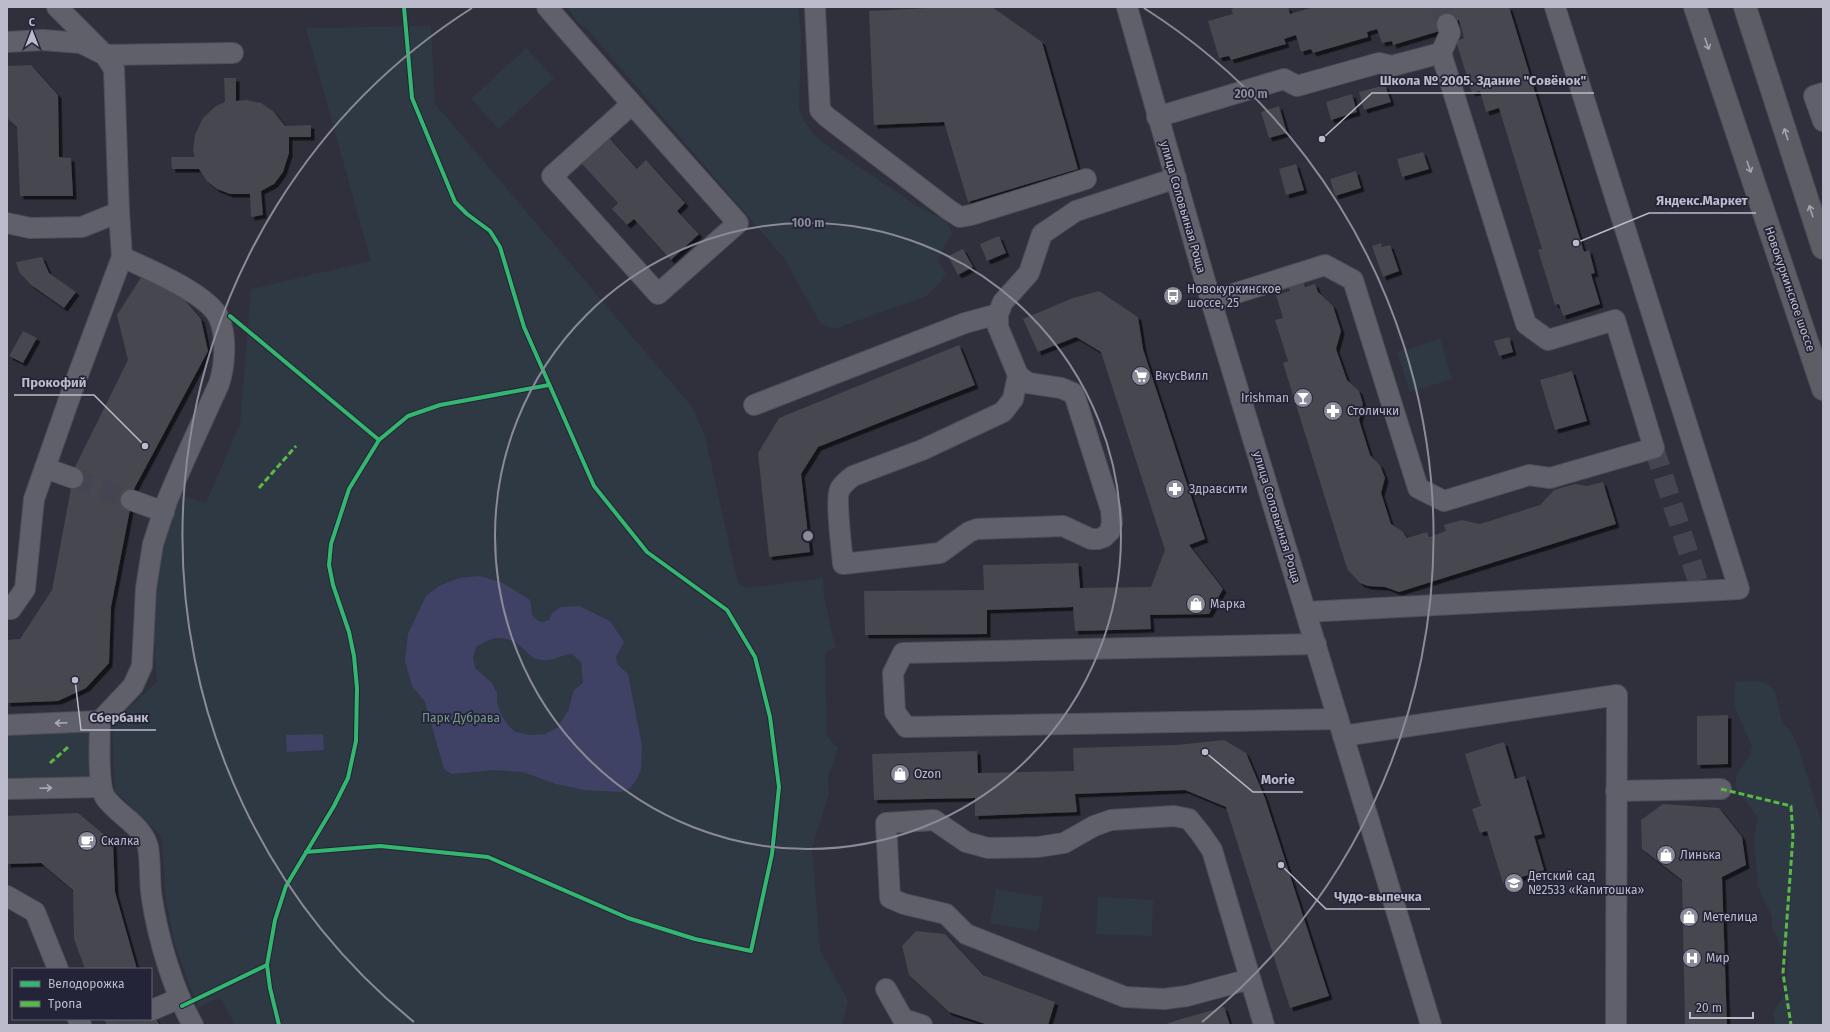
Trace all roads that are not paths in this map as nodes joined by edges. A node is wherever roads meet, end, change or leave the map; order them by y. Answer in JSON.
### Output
{"nodes":[{"id":1,"x":57,"y":7,"type":"edge"},
{"id":2,"x":547,"y":7,"type":"edge"},
{"id":3,"x":815,"y":7,"type":"edge"},
{"id":4,"x":1127,"y":7,"type":"edge"},
{"id":5,"x":1555,"y":7,"type":"edge"},
{"id":6,"x":1695,"y":7,"type":"edge"},
{"id":7,"x":1745,"y":7,"type":"edge"},
{"id":8,"x":1447,"y":24,"type":"tunnel mouth"},
{"id":9,"x":7,"y":42,"type":"edge"},
{"id":10,"x":233,"y":53,"type":"dead end"},
{"id":11,"x":1441,"y":53,"type":"junction"},
{"id":12,"x":105,"y":55,"type":"junction"},
{"id":13,"x":1823,"y":93,"type":"edge"},
{"id":14,"x":632,"y":104,"type":"junction"},
{"id":15,"x":1157,"y":117,"type":"junction"},
{"id":16,"x":1823,"y":121,"type":"edge"},
{"id":17,"x":1176,"y":178,"type":"junction"},
{"id":18,"x":1086,"y":179,"type":"dead end"},
{"id":19,"x":1045,"y":193,"type":"junction"},
{"id":20,"x":119,"y":212,"type":"junction"},
{"id":21,"x":7,"y":223,"type":"edge"},
{"id":22,"x":1056,"y":224,"type":"junction"},
{"id":23,"x":1823,"y":248,"type":"edge"},
{"id":24,"x":122,"y":257,"type":"junction"},
{"id":25,"x":1211,"y":301,"type":"junction"},
{"id":26,"x":998,"y":314,"type":"junction"},
{"id":27,"x":1018,"y":375,"type":"junction"},
{"id":28,"x":1823,"y":389,"type":"edge"},
{"id":29,"x":754,"y":405,"type":"dead end"},
{"id":30,"x":45,"y":468,"type":"junction"},
{"id":31,"x":73,"y":478,"type":"tunnel mouth"},
{"id":32,"x":131,"y":500,"type":"tunnel mouth"},
{"id":33,"x":164,"y":512,"type":"junction"},
{"id":34,"x":7,"y":609,"type":"edge"},
{"id":35,"x":1306,"y":612,"type":"junction"},
{"id":36,"x":1316,"y":644,"type":"junction"},
{"id":37,"x":100,"y":721,"type":"junction"},
{"id":38,"x":7,"y":725,"type":"edge"},
{"id":39,"x":1340,"y":727,"type":"junction"},
{"id":40,"x":101,"y":787,"type":"junction"},
{"id":41,"x":7,"y":789,"type":"edge"},
{"id":42,"x":1721,"y":789,"type":"dead end"},
{"id":43,"x":1616,"y":792,"type":"junction"},
{"id":44,"x":7,"y":896,"type":"edge"},
{"id":45,"x":58,"y":968,"type":"edge"},
{"id":46,"x":1250,"y":979,"type":"junction"},
{"id":47,"x":886,"y":989,"type":"dead end"},
{"id":48,"x":180,"y":998,"type":"junction"},
{"id":49,"x":152,"y":1010,"type":"edge"},
{"id":50,"x":897,"y":1019,"type":"edge"},
{"id":51,"x":193,"y":1025,"type":"edge"},
{"id":52,"x":922,"y":1025,"type":"edge"},
{"id":53,"x":1264,"y":1025,"type":"edge"},
{"id":54,"x":1431,"y":1025,"type":"edge"},
{"id":55,"x":1616,"y":1025,"type":"edge"}],
"edges":[{"from":1,"to":12,"type":"street"},
{"from":2,"to":14,"type":"street"},
{"from":3,"to":19,"type":"street"},
{"from":4,"to":15,"type":"street","name":"улица Соловьиная Роща"},
{"from":5,"to":35,"type":"street"},
{"from":6,"to":28,"type":"main road","name":"Новокуркинское шоссе","one_way":true},
{"from":23,"to":7,"type":"main road","one_way":true},
{"from":8,"to":11,"type":"street"},
{"from":9,"to":12,"type":"street"},
{"from":10,"to":12,"type":"street"},
{"from":11,"to":15,"type":"street"},
{"from":11,"to":25,"type":"street"},
{"from":12,"to":20,"type":"street"},
{"from":13,"to":16,"type":"street"},
{"from":14,"to":14,"type":"street"},
{"from":15,"to":17,"type":"street","name":"улица Соловьиная Роща"},
{"from":17,"to":22,"type":"street"},
{"from":17,"to":25,"type":"street","name":"улица Соловьиная Роща"},
{"from":18,"to":19,"type":"street"},
{"from":19,"to":22,"type":"street"},
{"from":20,"to":21,"type":"street"},
{"from":20,"to":24,"type":"street"},
{"from":22,"to":26,"type":"street"},
{"from":24,"to":30,"type":"street"},
{"from":24,"to":33,"type":"street"},
{"from":25,"to":35,"type":"street","name":"улица Соловьиная Роща"},
{"from":26,"to":27,"type":"street"},
{"from":26,"to":29,"type":"street"},
{"from":27,"to":27,"type":"street"},
{"from":30,"to":31,"type":"street"},
{"from":30,"to":34,"type":"street"},
{"from":32,"to":33,"type":"street"},
{"from":33,"to":37,"type":"street"},
{"from":35,"to":36,"type":"street","name":"улица Соловьиная Роща"},
{"from":36,"to":39,"type":"street","name":"улица Соловьиная Роща"},
{"from":36,"to":39,"type":"street"},
{"from":37,"to":38,"type":"street","one_way":true},
{"from":37,"to":40,"type":"street"},
{"from":39,"to":43,"type":"street"},
{"from":39,"to":54,"type":"street","name":"улица Соловьиная Роща"},
{"from":41,"to":40,"type":"street","one_way":true},
{"from":40,"to":48,"type":"street"},
{"from":42,"to":43,"type":"street"},
{"from":43,"to":55,"type":"street"},
{"from":44,"to":45,"type":"street"},
{"from":46,"to":46,"type":"street"},
{"from":46,"to":53,"type":"street"},
{"from":47,"to":50,"type":"street"},
{"from":48,"to":49,"type":"street"},
{"from":48,"to":51,"type":"street"},
{"from":50,"to":52,"type":"street"}]}
